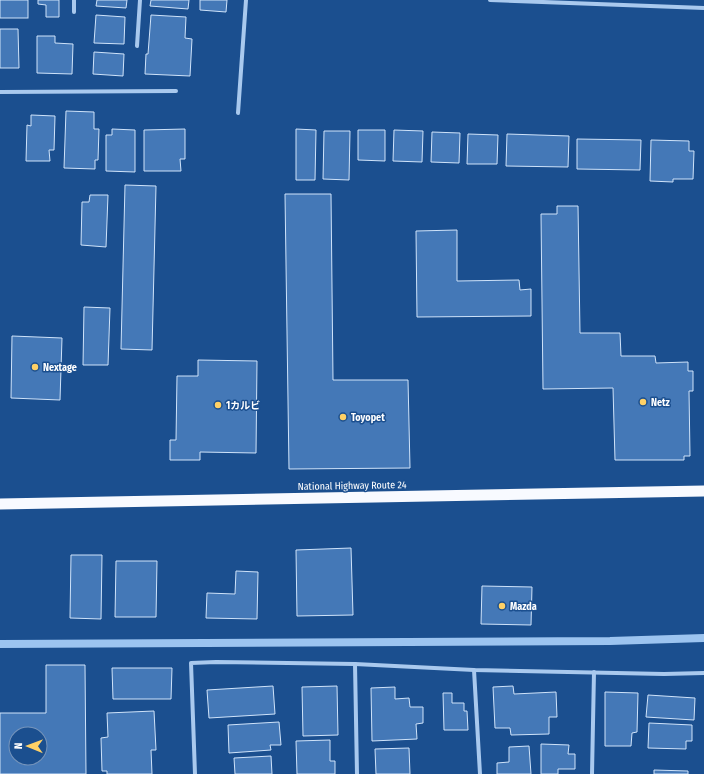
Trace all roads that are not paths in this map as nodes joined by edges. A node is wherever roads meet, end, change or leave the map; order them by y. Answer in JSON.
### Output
{"nodes":[{"id":1,"x":74,"y":0,"type":"edge"},
{"id":2,"x":140,"y":0,"type":"edge"},
{"id":3,"x":246,"y":0,"type":"edge"},
{"id":4,"x":490,"y":0,"type":"edge"},
{"id":5,"x":704,"y":8,"type":"edge"},
{"id":6,"x":74,"y":12,"type":"dead end"},
{"id":7,"x":137,"y":46,"type":"dead end"},
{"id":8,"x":176,"y":91,"type":"dead end"},
{"id":9,"x":0,"y":92,"type":"edge"},
{"id":10,"x":238,"y":113,"type":"dead end"},
{"id":11,"x":704,"y":492,"type":"edge"},
{"id":12,"x":0,"y":504,"type":"edge"},
{"id":13,"x":355,"y":664,"type":"junction"},
{"id":14,"x":474,"y":670,"type":"junction"},
{"id":15,"x":594,"y":672,"type":"junction"},
{"id":16,"x":704,"y":673,"type":"edge"},
{"id":17,"x":195,"y":774,"type":"edge"},
{"id":18,"x":357,"y":774,"type":"edge"},
{"id":19,"x":480,"y":774,"type":"edge"},
{"id":20,"x":592,"y":774,"type":"edge"}],
"edges":[{"from":1,"to":6,"type":"street"},
{"from":2,"to":7,"type":"street"},
{"from":3,"to":10,"type":"street"},
{"from":4,"to":5,"type":"street"},
{"from":8,"to":9,"type":"street"},
{"from":11,"to":12,"type":"highway","name":"National Highway Route 24"},
{"from":13,"to":14,"type":"street"},
{"from":13,"to":17,"type":"street"},
{"from":13,"to":18,"type":"street"},
{"from":14,"to":15,"type":"street"},
{"from":14,"to":19,"type":"street"},
{"from":15,"to":16,"type":"street"},
{"from":15,"to":20,"type":"street"}]}
